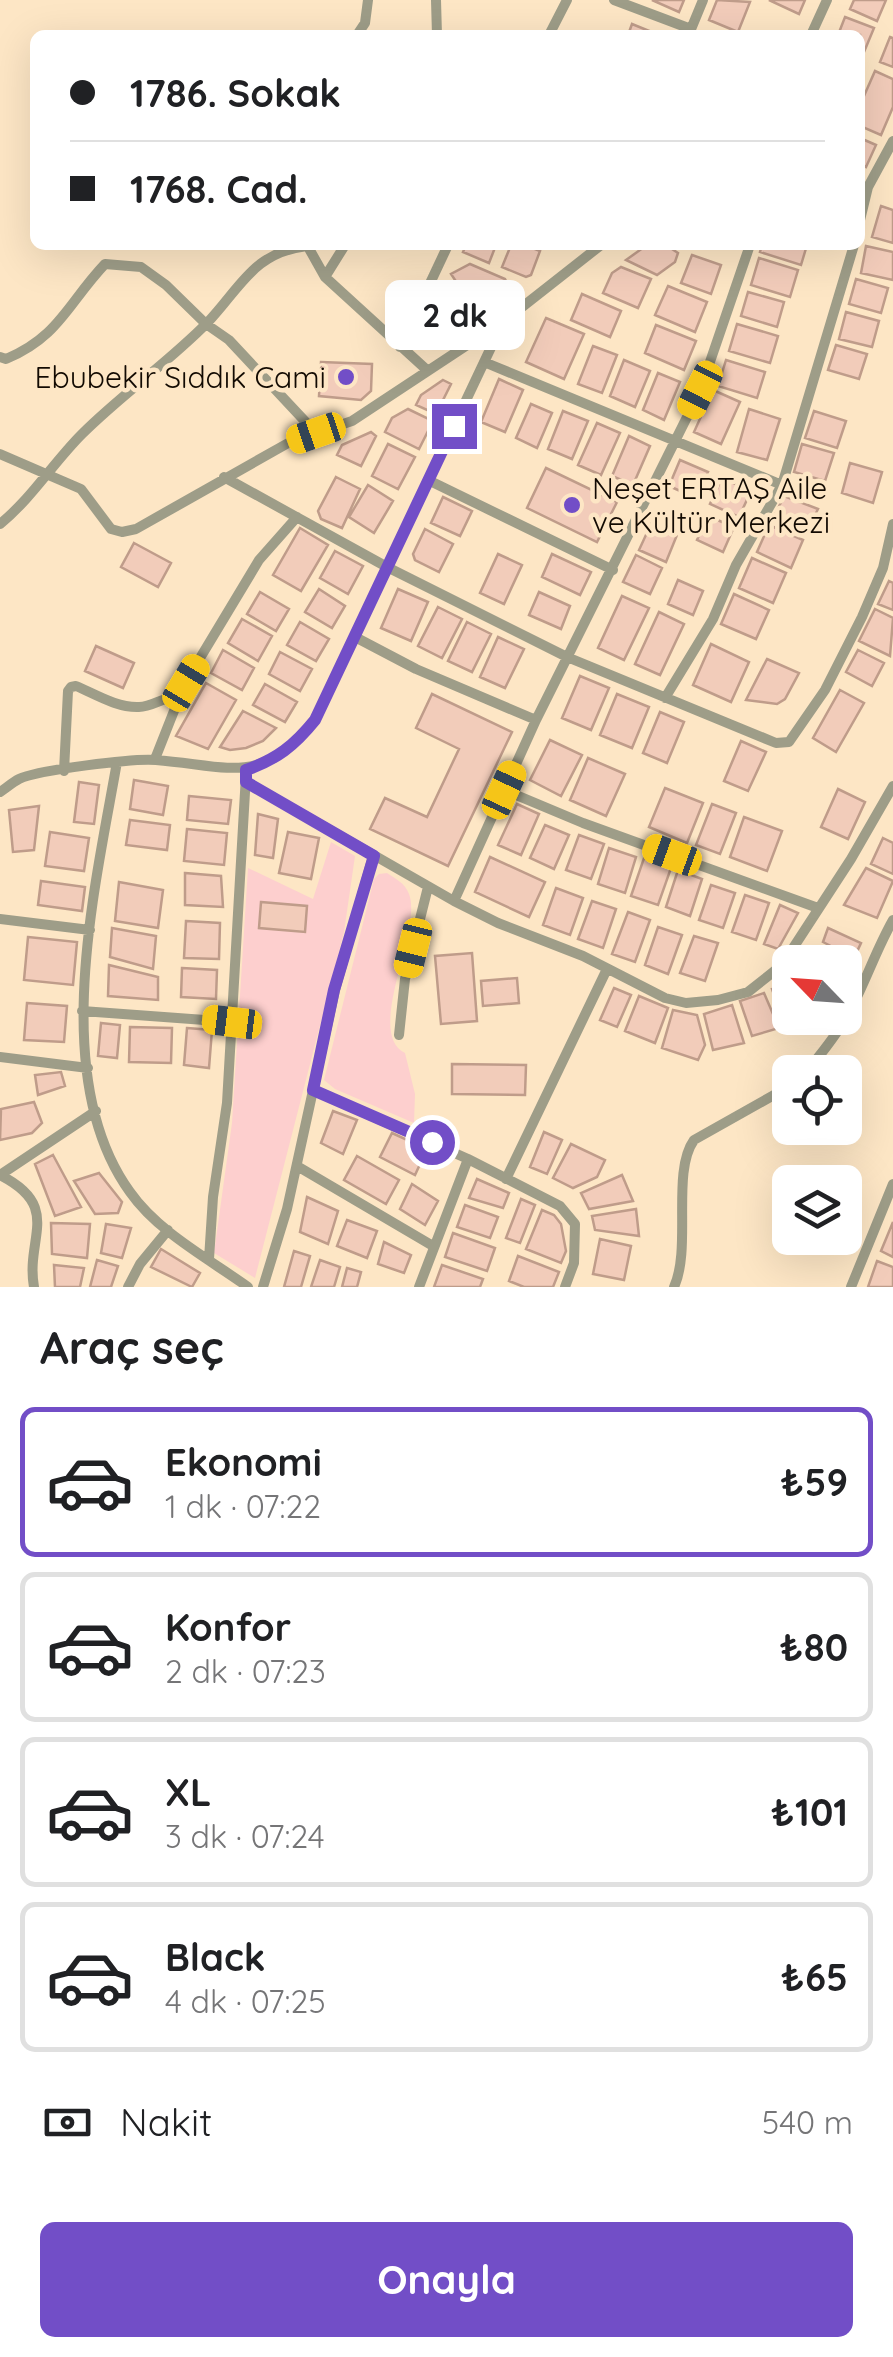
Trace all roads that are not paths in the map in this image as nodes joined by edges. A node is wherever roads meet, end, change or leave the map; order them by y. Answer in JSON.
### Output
{"nodes":[{"id":1,"x":368,"y":0,"type":"edge"},
{"id":2,"x":436,"y":0,"type":"edge"},
{"id":3,"x":567,"y":0,"type":"edge"},
{"id":4,"x":614,"y":0,"type":"edge"},
{"id":5,"x":703,"y":0,"type":"edge"},
{"id":6,"x":826,"y":0,"type":"edge"},
{"id":7,"x":360,"y":30,"type":"edge"},
{"id":8,"x":438,"y":30,"type":"edge"},
{"id":9,"x":552,"y":30,"type":"edge"},
{"id":10,"x":685,"y":30,"type":"edge"},
{"id":11,"x":691,"y":30,"type":"edge"},
{"id":12,"x":813,"y":30,"type":"edge"},
{"id":13,"x":893,"y":141,"type":"edge"},
{"id":14,"x":865,"y":183,"type":"edge"},
{"id":15,"x":280,"y":250,"type":"edge"},
{"id":16,"x":310,"y":250,"type":"edge"},
{"id":17,"x":342,"y":250,"type":"edge"},
{"id":18,"x":446,"y":250,"type":"edge"},
{"id":19,"x":595,"y":250,"type":"edge"},
{"id":20,"x":748,"y":250,"type":"edge"},
{"id":21,"x":852,"y":250,"type":"edge"},
{"id":22,"x":326,"y":277,"type":"junction"},
{"id":23,"x":503,"y":322,"type":"junction"},
{"id":24,"x":206,"y":324,"type":"junction"},
{"id":25,"x":400,"y":347,"type":"junction"},
{"id":26,"x":0,"y":357,"type":"edge"},
{"id":27,"x":484,"y":362,"type":"junction"},
{"id":28,"x":428,"y":371,"type":"junction"},
{"id":29,"x":316,"y":433,"type":"junction"},
{"id":30,"x":676,"y":439,"type":"junction"},
{"id":31,"x":0,"y":454,"type":"edge"},
{"id":32,"x":47,"y":474,"type":"junction"},
{"id":33,"x":224,"y":478,"type":"junction"},
{"id":34,"x":428,"y":480,"type":"junction"},
{"id":35,"x":782,"y":485,"type":"junction"},
{"id":36,"x":297,"y":518,"type":"junction"},
{"id":37,"x":0,"y":524,"type":"edge"},
{"id":38,"x":893,"y":524,"type":"edge"},
{"id":39,"x":388,"y":568,"type":"junction"},
{"id":40,"x":613,"y":570,"type":"junction"},
{"id":41,"x":355,"y":637,"type":"junction"},
{"id":42,"x":567,"y":657,"type":"junction"},
{"id":43,"x":178,"y":698,"type":"junction"},
{"id":44,"x":665,"y":698,"type":"junction"},
{"id":45,"x":536,"y":720,"type":"junction"},
{"id":46,"x":155,"y":760,"type":"junction"},
{"id":47,"x":118,"y":762,"type":"junction"},
{"id":48,"x":64,"y":770,"type":"junction"},
{"id":49,"x":246,"y":776,"type":"junction"},
{"id":50,"x":893,"y":786,"type":"edge"},
{"id":51,"x":504,"y":790,"type":"junction"},
{"id":52,"x":0,"y":792,"type":"edge"},
{"id":53,"x":889,"y":801,"type":"edge"},
{"id":54,"x":374,"y":856,"type":"junction"},
{"id":55,"x":428,"y":887,"type":"junction"},
{"id":56,"x":454,"y":901,"type":"junction"},
{"id":57,"x":818,"y":908,"type":"junction"},
{"id":58,"x":0,"y":919,"type":"edge"},
{"id":59,"x":893,"y":920,"type":"edge"},
{"id":60,"x":90,"y":930,"type":"junction"},
{"id":61,"x":607,"y":969,"type":"junction"},
{"id":62,"x":82,"y":1011,"type":"junction"},
{"id":63,"x":232,"y":1022,"type":"junction"},
{"id":64,"x":399,"y":1035,"type":"dead end"},
{"id":65,"x":820,"y":1055,"type":"edge"},
{"id":66,"x":0,"y":1057,"type":"edge"},
{"id":67,"x":88,"y":1068,"type":"junction"},
{"id":68,"x":313,"y":1090,"type":"junction"},
{"id":69,"x":772,"y":1096,"type":"edge"},
{"id":70,"x":96,"y":1111,"type":"junction"},
{"id":71,"x":468,"y":1160,"type":"junction"},
{"id":72,"x":296,"y":1166,"type":"junction"},
{"id":73,"x":0,"y":1175,"type":"edge"},
{"id":74,"x":506,"y":1179,"type":"junction"},
{"id":75,"x":893,"y":1184,"type":"edge"},
{"id":76,"x":168,"y":1230,"type":"junction"},
{"id":77,"x":433,"y":1246,"type":"junction"},
{"id":78,"x":208,"y":1259,"type":"junction"},
{"id":79,"x":566,"y":1284,"type":"edge"},
{"id":80,"x":34,"y":1287,"type":"edge"},
{"id":81,"x":128,"y":1287,"type":"edge"},
{"id":82,"x":248,"y":1287,"type":"edge"},
{"id":83,"x":263,"y":1287,"type":"edge"},
{"id":84,"x":420,"y":1287,"type":"edge"},
{"id":85,"x":580,"y":1287,"type":"edge"},
{"id":86,"x":674,"y":1287,"type":"edge"},
{"id":87,"x":851,"y":1287,"type":"edge"}],
"edges":[{"from":1,"to":7,"type":"street"},
{"from":2,"to":8,"type":"street"},
{"from":3,"to":9,"type":"street"},
{"from":4,"to":10,"type":"street"},
{"from":5,"to":11,"type":"street"},
{"from":6,"to":12,"type":"street"},
{"from":13,"to":14,"type":"street"},
{"from":15,"to":24,"type":"street"},
{"from":16,"to":22,"type":"street"},
{"from":17,"to":22,"type":"street"},
{"from":18,"to":25,"type":"street"},
{"from":19,"to":23,"type":"street"},
{"from":20,"to":30,"type":"street"},
{"from":21,"to":35,"type":"street"},
{"from":22,"to":25,"type":"street"},
{"from":23,"to":27,"type":"street"},
{"from":23,"to":28,"type":"street"},
{"from":24,"to":26,"type":"street"},
{"from":24,"to":29,"type":"street"},
{"from":24,"to":32,"type":"street"},
{"from":25,"to":28,"type":"street"},
{"from":27,"to":30,"type":"street"},
{"from":27,"to":34,"type":"street"},
{"from":28,"to":29,"type":"street"},
{"from":29,"to":33,"type":"street"},
{"from":30,"to":35,"type":"street"},
{"from":30,"to":40,"type":"street"},
{"from":31,"to":32,"type":"street"},
{"from":32,"to":33,"type":"street"},
{"from":32,"to":37,"type":"street"},
{"from":33,"to":36,"type":"street"},
{"from":34,"to":39,"type":"street"},
{"from":34,"to":40,"type":"street"},
{"from":35,"to":44,"type":"street"},
{"from":36,"to":39,"type":"street"},
{"from":36,"to":43,"type":"street"},
{"from":38,"to":44,"type":"street"},
{"from":39,"to":41,"type":"street"},
{"from":39,"to":42,"type":"street"},
{"from":40,"to":42,"type":"street"},
{"from":41,"to":45,"type":"street"},
{"from":41,"to":49,"type":"street"},
{"from":42,"to":44,"type":"street"},
{"from":42,"to":45,"type":"street"},
{"from":43,"to":46,"type":"street"},
{"from":43,"to":48,"type":"street"},
{"from":45,"to":51,"type":"street"},
{"from":46,"to":47,"type":"street"},
{"from":46,"to":49,"type":"street"},
{"from":47,"to":48,"type":"street"},
{"from":47,"to":60,"type":"street"},
{"from":48,"to":52,"type":"street"},
{"from":49,"to":54,"type":"street"},
{"from":49,"to":63,"type":"street"},
{"from":50,"to":53,"type":"street"},
{"from":51,"to":56,"type":"street"},
{"from":51,"to":57,"type":"street"},
{"from":53,"to":57,"type":"street"},
{"from":54,"to":55,"type":"street"},
{"from":54,"to":68,"type":"street"},
{"from":55,"to":56,"type":"street"},
{"from":55,"to":64,"type":"street"},
{"from":56,"to":61,"type":"street"},
{"from":57,"to":61,"type":"street"},
{"from":58,"to":60,"type":"street"},
{"from":59,"to":65,"type":"street"},
{"from":60,"to":62,"type":"street"},
{"from":61,"to":74,"type":"street"},
{"from":62,"to":63,"type":"street"},
{"from":62,"to":67,"type":"street"},
{"from":63,"to":78,"type":"street"},
{"from":66,"to":67,"type":"street"},
{"from":67,"to":70,"type":"street"},
{"from":68,"to":71,"type":"street"},
{"from":68,"to":72,"type":"street"},
{"from":69,"to":86,"type":"street"},
{"from":70,"to":73,"type":"street"},
{"from":70,"to":76,"type":"street"},
{"from":71,"to":74,"type":"street"},
{"from":71,"to":77,"type":"street"},
{"from":72,"to":77,"type":"street"},
{"from":72,"to":83,"type":"street"},
{"from":73,"to":80,"type":"street"},
{"from":74,"to":79,"type":"street"},
{"from":75,"to":87,"type":"street"},
{"from":76,"to":78,"type":"street"},
{"from":76,"to":81,"type":"street"},
{"from":77,"to":84,"type":"street"},
{"from":78,"to":82,"type":"street"},
{"from":79,"to":85,"type":"street"}]}
